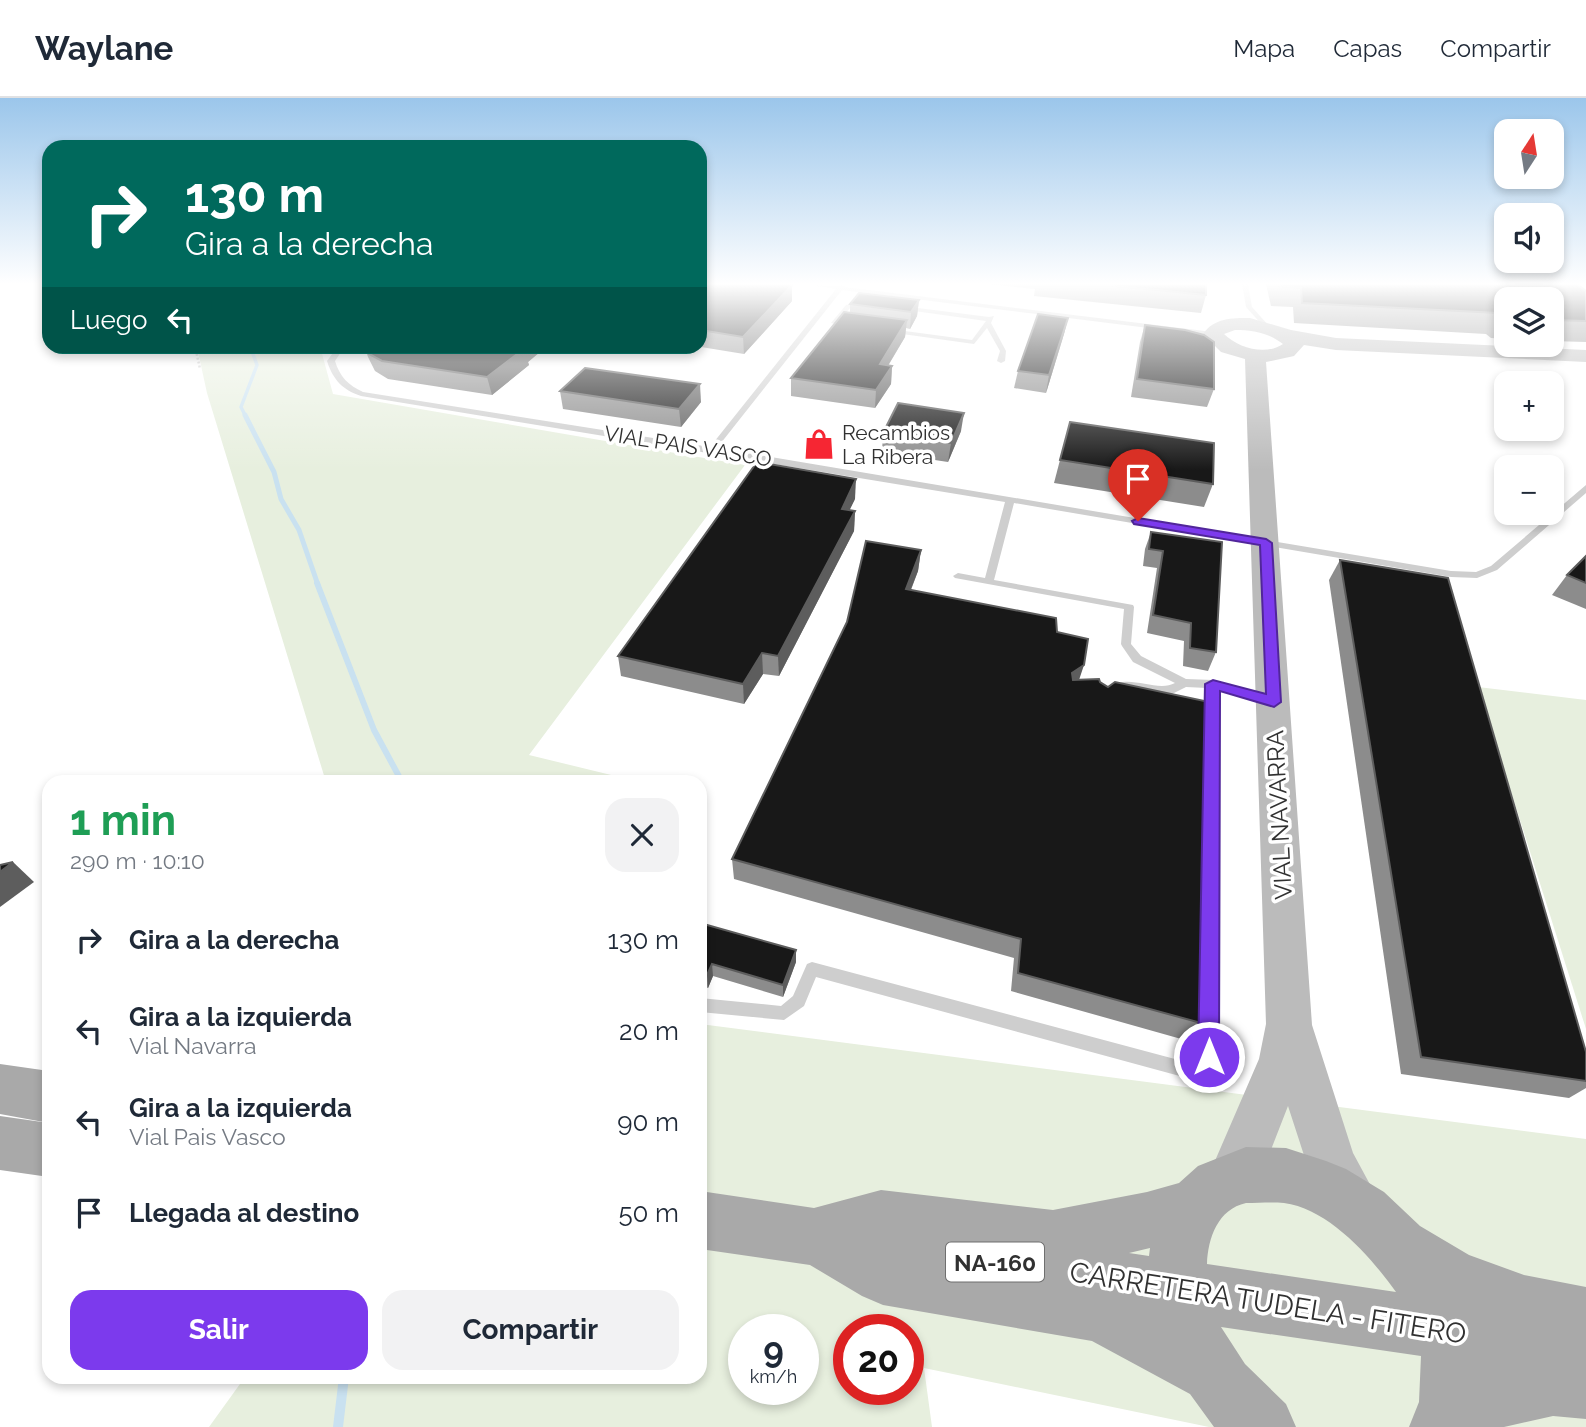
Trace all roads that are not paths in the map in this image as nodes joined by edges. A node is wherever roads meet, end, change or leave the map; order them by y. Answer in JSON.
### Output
{"nodes":[{"id":1,"x":794,"y":346,"type":"edge"},
{"id":2,"x":1001,"y":346,"type":"edge"},
{"id":3,"x":1261,"y":346,"type":"edge"},
{"id":4,"x":1270,"y":346,"type":"edge"},
{"id":5,"x":1287,"y":346,"type":"edge"},
{"id":6,"x":1378,"y":346,"type":"edge"},
{"id":7,"x":336,"y":354,"type":"edge"},
{"id":8,"x":1586,"y":356,"type":"edge"},
{"id":9,"x":1001,"y":361,"type":"dead end"},
{"id":10,"x":712,"y":450,"type":"junction"},
{"id":11,"x":1586,"y":488,"type":"edge"},
{"id":12,"x":1010,"y":500,"type":"junction"},
{"id":13,"x":1266,"y":543,"type":"junction"},
{"id":14,"x":958,"y":576,"type":"dead end"},
{"id":15,"x":989,"y":581,"type":"junction"},
{"id":16,"x":1184,"y":683,"type":"junction"},
{"id":17,"x":1213,"y":684,"type":"junction"},
{"id":18,"x":1103,"y":691,"type":"edge"},
{"id":19,"x":1274,"y":702,"type":"junction"},
{"id":20,"x":1212,"y":739,"type":"edge"},
{"id":21,"x":1209,"y":1001,"type":"edge"},
{"id":22,"x":707,"y":1006,"type":"edge"},
{"id":23,"x":1289,"y":1024,"type":"junction"},
{"id":24,"x":0,"y":1090,"type":"edge"},
{"id":25,"x":42,"y":1096,"type":"edge"},
{"id":26,"x":0,"y":1116,"type":"edge"},
{"id":27,"x":42,"y":1123,"type":"edge"},
{"id":28,"x":0,"y":1143,"type":"edge"},
{"id":29,"x":42,"y":1149,"type":"edge"},
{"id":30,"x":1214,"y":1192,"type":"junction"},
{"id":31,"x":1353,"y":1203,"type":"junction"},
{"id":32,"x":707,"y":1221,"type":"edge"},
{"id":33,"x":811,"y":1236,"type":"junction"},
{"id":34,"x":1400,"y":1245,"type":"junction"},
{"id":35,"x":1178,"y":1289,"type":"junction"},
{"id":36,"x":1586,"y":1317,"type":"edge"},
{"id":37,"x":1447,"y":1330,"type":"junction"},
{"id":38,"x":1586,"y":1350,"type":"edge"},
{"id":39,"x":1211,"y":1371,"type":"junction"},
{"id":40,"x":1586,"y":1387,"type":"edge"},
{"id":41,"x":1263,"y":1427,"type":"edge"},
{"id":42,"x":1444,"y":1427,"type":"edge"}],
"edges":[{"from":1,"to":10,"type":"lane"},
{"from":2,"to":9,"type":"lane"},
{"from":3,"to":13,"type":"street","name":"VIAL NAVARRA"},
{"from":4,"to":5,"type":"street"},
{"from":6,"to":8,"type":"street"},
{"from":7,"to":10,"type":"lane","name":"VIAL PAIS VASCO"},
{"from":10,"to":12,"type":"lane","name":"VIAL PAIS VASCO"},
{"from":11,"to":13,"type":"lane","name":"VIAL PAIS VASCO"},
{"from":12,"to":13,"type":"lane","name":"VIAL PAIS VASCO"},
{"from":12,"to":15,"type":"lane"},
{"from":13,"to":19,"type":"street","name":"VIAL NAVARRA"},
{"from":14,"to":15,"type":"lane"},
{"from":15,"to":16,"type":"lane"},
{"from":16,"to":17,"type":"lane"},
{"from":16,"to":18,"type":"lane"},
{"from":17,"to":19,"type":"lane"},
{"from":17,"to":20,"type":"lane"},
{"from":19,"to":23,"type":"street","name":"VIAL NAVARRA"},
{"from":21,"to":22,"type":"lane"},
{"from":23,"to":30,"type":"street","name":"VIAL NAVARRA"},
{"from":23,"to":31,"type":"street","name":"VIAL NAVARRA"},
{"from":24,"to":25,"type":"main road"},
{"from":26,"to":27,"type":"main road"},
{"from":28,"to":29,"type":"main road"},
{"from":30,"to":31,"type":"main road"},
{"from":30,"to":33,"type":"main road"},
{"from":30,"to":35,"type":"main road"},
{"from":31,"to":34,"type":"main road"},
{"from":32,"to":33,"type":"main road","name":"CARRETERA TUDELA - FITERO","number":"NA-160"},
{"from":33,"to":35,"type":"main road","name":"CARRETERA TUDELA - FITERO","number":"NA-160"},
{"from":33,"to":39,"type":"main road"},
{"from":34,"to":36,"type":"main road"},
{"from":34,"to":37,"type":"main road"},
{"from":35,"to":37,"type":"main road","name":"CARRETERA TUDELA - FITERO","number":"NA-160"},
{"from":35,"to":39,"type":"main road"},
{"from":37,"to":38,"type":"main road","name":"CARRETERA TUDELA - FITERO","number":"NA-160"},
{"from":37,"to":42,"type":"main road"},
{"from":39,"to":41,"type":"main road"},
{"from":40,"to":42,"type":"main road"}]}
